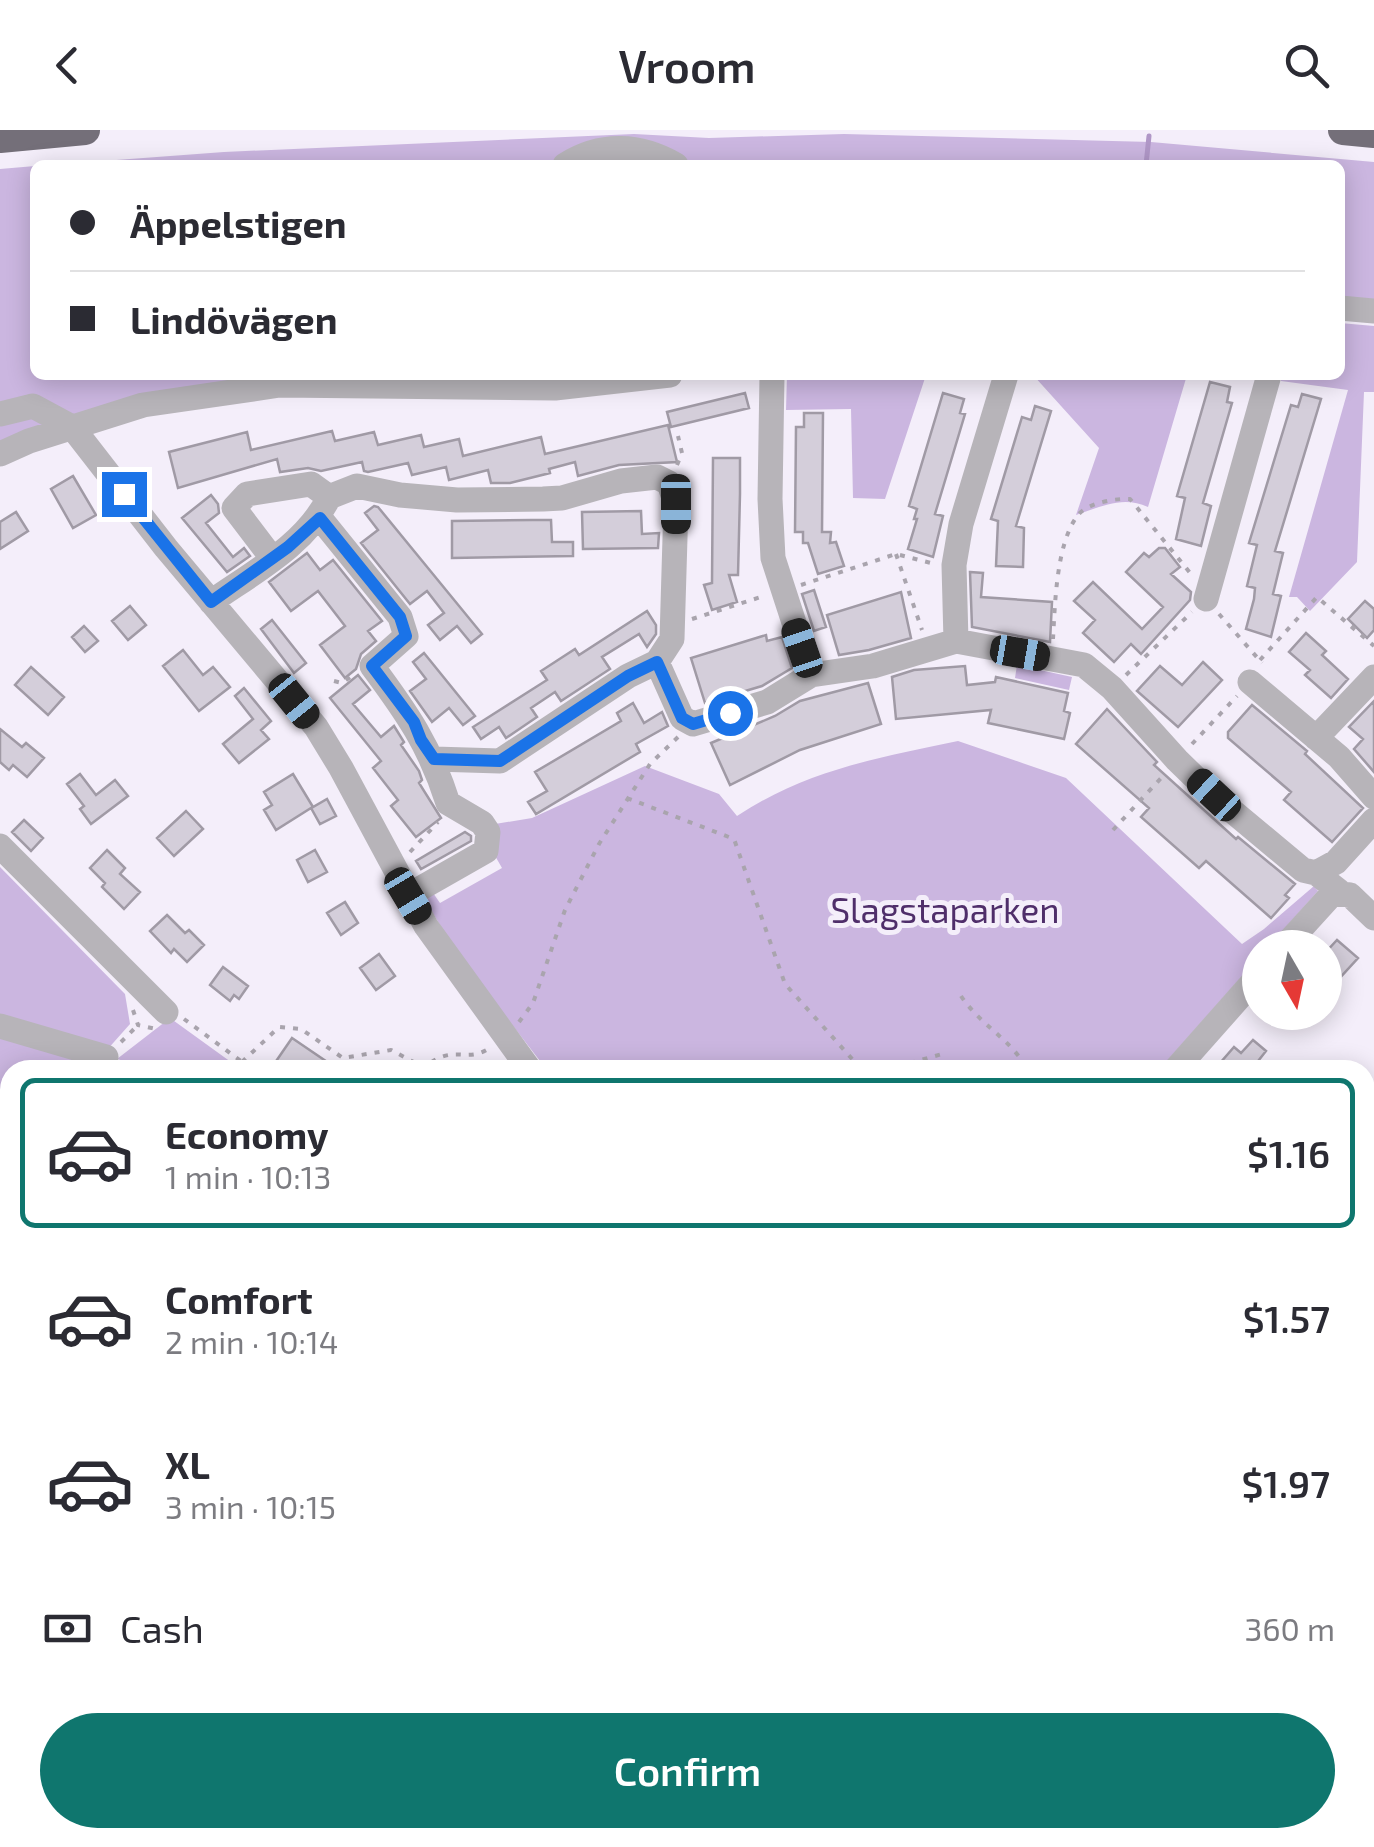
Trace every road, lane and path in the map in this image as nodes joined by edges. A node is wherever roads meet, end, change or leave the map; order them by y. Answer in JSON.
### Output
{"nodes":[{"id":1,"x":85,"y":130,"type":"edge"},
{"id":2,"x":1343,"y":130,"type":"edge"},
{"id":3,"x":1374,"y":133,"type":"edge"},
{"id":4,"x":0,"y":138,"type":"edge"},
{"id":5,"x":575,"y":160,"type":"edge"},
{"id":6,"x":666,"y":160,"type":"edge"},
{"id":7,"x":1345,"y":308,"type":"edge"},
{"id":8,"x":1374,"y":311,"type":"edge"},
{"id":9,"x":311,"y":380,"type":"edge"},
{"id":10,"x":333,"y":380,"type":"edge"},
{"id":11,"x":626,"y":380,"type":"edge"},
{"id":12,"x":772,"y":380,"type":"edge"},
{"id":13,"x":1004,"y":380,"type":"edge"},
{"id":14,"x":1267,"y":380,"type":"edge"},
{"id":15,"x":0,"y":414,"type":"edge"},
{"id":16,"x":72,"y":427,"type":"junction"},
{"id":17,"x":678,"y":436,"type":"dead end"},
{"id":18,"x":0,"y":454,"type":"edge"},
{"id":19,"x":669,"y":483,"type":"junction"},
{"id":20,"x":324,"y":507,"type":"junction"},
{"id":21,"x":896,"y":554,"type":"junction"},
{"id":22,"x":272,"y":558,"type":"junction"},
{"id":23,"x":954,"y":565,"type":"junction"},
{"id":24,"x":783,"y":594,"type":"junction"},
{"id":25,"x":1206,"y":599,"type":"junction"},
{"id":26,"x":211,"y":602,"type":"junction"},
{"id":27,"x":673,"y":625,"type":"junction"},
{"id":28,"x":956,"y":642,"type":"junction"},
{"id":29,"x":1374,"y":646,"type":"edge"},
{"id":30,"x":928,"y":649,"type":"junction"},
{"id":31,"x":1052,"y":659,"type":"junction"},
{"id":32,"x":657,"y":662,"type":"junction"},
{"id":33,"x":1255,"y":671,"type":"junction"},
{"id":34,"x":811,"y":675,"type":"junction"},
{"id":35,"x":1374,"y":677,"type":"edge"},
{"id":36,"x":1112,"y":688,"type":"junction"},
{"id":37,"x":693,"y":724,"type":"junction"},
{"id":38,"x":1316,"y":738,"type":"junction"},
{"id":39,"x":434,"y":759,"type":"junction"},
{"id":40,"x":1176,"y":760,"type":"junction"},
{"id":41,"x":1374,"y":797,"type":"edge"},
{"id":42,"x":627,"y":798,"type":"junction"},
{"id":43,"x":452,"y":808,"type":"junction"},
{"id":44,"x":1374,"y":820,"type":"edge"},
{"id":45,"x":1114,"y":830,"type":"dead end"},
{"id":46,"x":0,"y":846,"type":"edge"},
{"id":47,"x":394,"y":870,"type":"junction"},
{"id":48,"x":1316,"y":873,"type":"junction"},
{"id":49,"x":1342,"y":892,"type":"junction"},
{"id":50,"x":408,"y":896,"type":"junction"},
{"id":51,"x":1374,"y":918,"type":"edge"},
{"id":52,"x":1299,"y":930,"type":"edge"},
{"id":53,"x":1242,"y":994,"type":"edge"},
{"id":54,"x":961,"y":996,"type":"dead end"},
{"id":55,"x":166,"y":1012,"type":"joint"},
{"id":56,"x":0,"y":1026,"type":"edge"},
{"id":57,"x":504,"y":1034,"type":"junction"},
{"id":58,"x":946,"y":1053,"type":"dead end"},
{"id":59,"x":106,"y":1057,"type":"dead end"},
{"id":60,"x":239,"y":1060,"type":"edge"},
{"id":61,"x":244,"y":1060,"type":"edge"},
{"id":62,"x":409,"y":1060,"type":"edge"},
{"id":63,"x":435,"y":1060,"type":"edge"},
{"id":64,"x":523,"y":1060,"type":"edge"},
{"id":65,"x":853,"y":1060,"type":"edge"},
{"id":66,"x":921,"y":1060,"type":"edge"},
{"id":67,"x":1022,"y":1060,"type":"edge"},
{"id":68,"x":1184,"y":1060,"type":"edge"}],
"edges":[{"from":1,"to":4,"type":"highway"},
{"from":2,"to":3,"type":"highway"},
{"from":5,"to":6,"type":"street"},
{"from":7,"to":8,"type":"street"},
{"from":9,"to":16,"type":"street"},
{"from":10,"to":11,"type":"street"},
{"from":12,"to":24,"type":"street"},
{"from":13,"to":23,"type":"street"},
{"from":14,"to":25,"type":"street"},
{"from":15,"to":16,"type":"street"},
{"from":16,"to":18,"type":"street"},
{"from":16,"to":26,"type":"street"},
{"from":17,"to":19,"type":"path"},
{"from":19,"to":20,"type":"street"},
{"from":19,"to":27,"type":"street"},
{"from":20,"to":22,"type":"street"},
{"from":20,"to":22,"type":"street"},
{"from":20,"to":39,"type":"street"},
{"from":21,"to":23,"type":"path"},
{"from":21,"to":24,"type":"path"},
{"from":21,"to":30,"type":"path"},
{"from":22,"to":26,"type":"street"},
{"from":23,"to":28,"type":"street"},
{"from":24,"to":27,"type":"path"},
{"from":24,"to":34,"type":"street"},
{"from":25,"to":31,"type":"path"},
{"from":25,"to":33,"type":"path"},
{"from":25,"to":36,"type":"path"},
{"from":26,"to":47,"type":"street"},
{"from":27,"to":32,"type":"street"},
{"from":28,"to":30,"type":"street"},
{"from":28,"to":31,"type":"street"},
{"from":29,"to":33,"type":"path"},
{"from":30,"to":34,"type":"street"},
{"from":31,"to":36,"type":"street"},
{"from":32,"to":37,"type":"street"},
{"from":32,"to":39,"type":"street"},
{"from":33,"to":38,"type":"street"},
{"from":33,"to":40,"type":"path"},
{"from":34,"to":37,"type":"street"},
{"from":35,"to":38,"type":"street"},
{"from":36,"to":40,"type":"street"},
{"from":37,"to":42,"type":"path"},
{"from":38,"to":41,"type":"street"},
{"from":39,"to":43,"type":"street"},
{"from":40,"to":45,"type":"path"},
{"from":40,"to":48,"type":"street"},
{"from":42,"to":57,"type":"path"},
{"from":42,"to":65,"type":"path"},
{"from":43,"to":47,"type":"path"},
{"from":43,"to":50,"type":"street"},
{"from":44,"to":48,"type":"street"},
{"from":46,"to":55,"type":"street"},
{"from":47,"to":50,"type":"street"},
{"from":48,"to":49,"type":"street"},
{"from":49,"to":51,"type":"street"},
{"from":49,"to":52,"type":"street"},
{"from":50,"to":57,"type":"street"},
{"from":53,"to":68,"type":"street"},
{"from":54,"to":67,"type":"path"},
{"from":55,"to":60,"type":"path"},
{"from":56,"to":59,"type":"street"},
{"from":57,"to":63,"type":"path"},
{"from":57,"to":64,"type":"street"},
{"from":58,"to":66,"type":"path"},
{"from":61,"to":62,"type":"path"}]}
